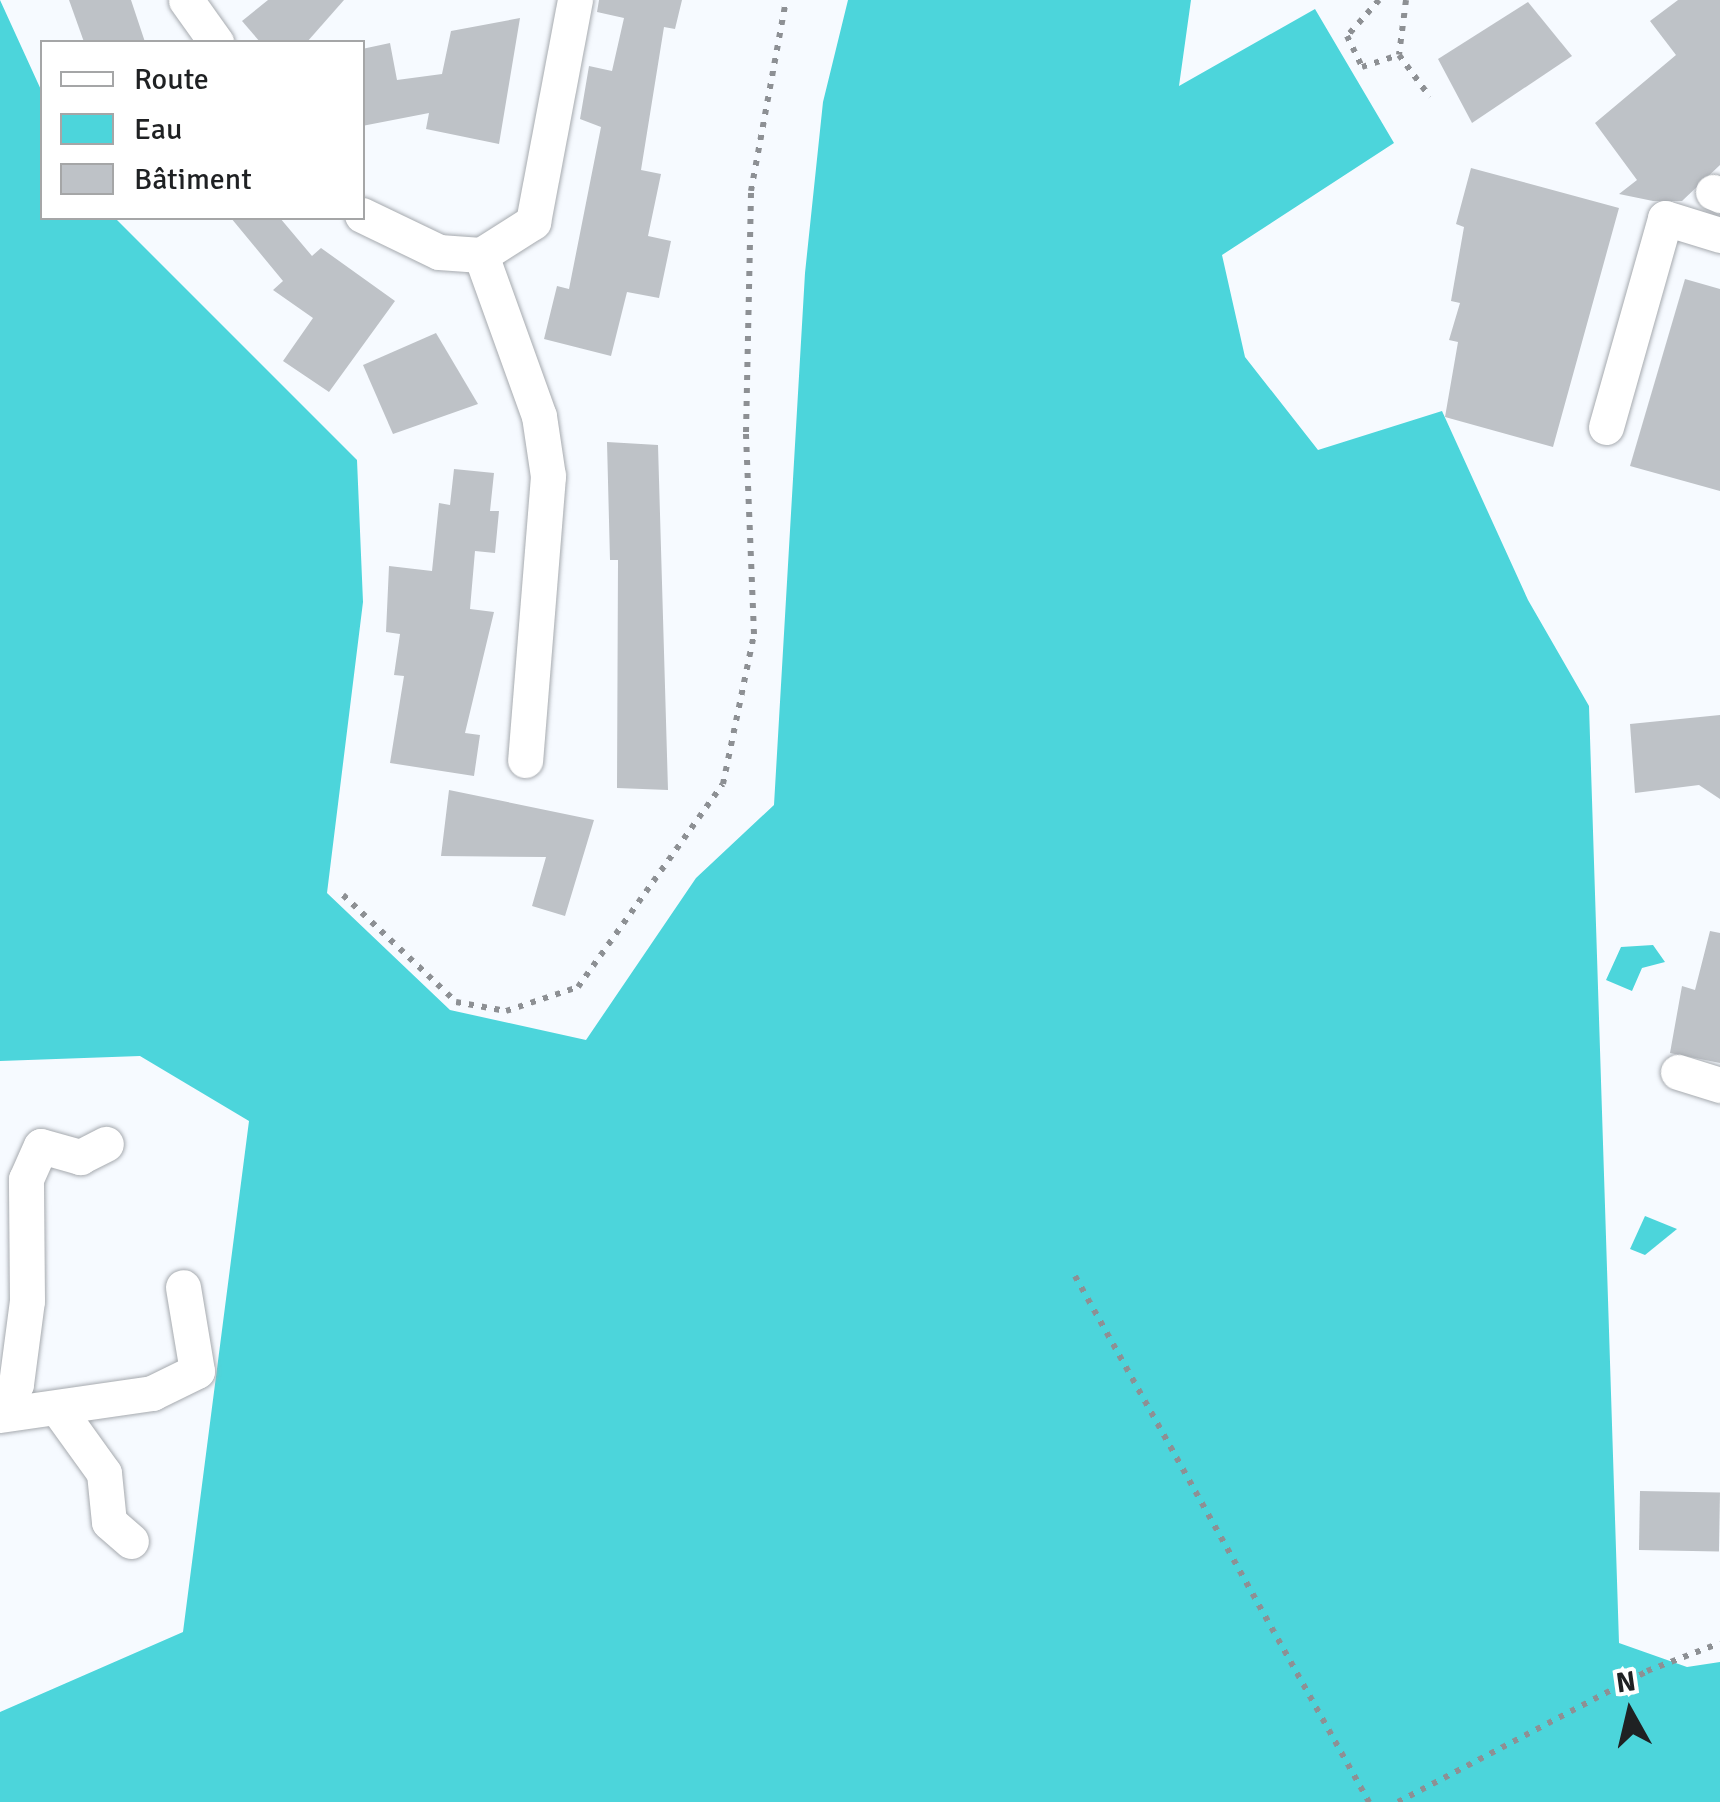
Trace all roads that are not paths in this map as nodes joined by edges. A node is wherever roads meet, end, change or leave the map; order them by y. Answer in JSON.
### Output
{"nodes":[{"id":1,"x":186,"y":0,"type":"edge"},
{"id":2,"x":574,"y":0,"type":"edge"},
{"id":3,"x":215,"y":40,"type":"edge"},
{"id":4,"x":365,"y":216,"type":"edge"},
{"id":5,"x":1720,"y":235,"type":"edge"},
{"id":6,"x":481,"y":255,"type":"junction"},
{"id":7,"x":1606,"y":427,"type":"dead end"},
{"id":8,"x":525,"y":760,"type":"dead end"},
{"id":9,"x":1678,"y":1072,"type":"dead end"},
{"id":10,"x":1720,"y":1085,"type":"edge"},
{"id":11,"x":106,"y":1144,"type":"dead end"},
{"id":12,"x":183,"y":1287,"type":"dead end"},
{"id":13,"x":14,"y":1290,"type":"edge"},
{"id":14,"x":58,"y":1409,"type":"junction"},
{"id":15,"x":0,"y":1414,"type":"edge"},
{"id":16,"x":131,"y":1541,"type":"dead end"}],
"edges":[{"from":1,"to":3,"type":"street"},
{"from":2,"to":6,"type":"street"},
{"from":4,"to":6,"type":"street"},
{"from":5,"to":7,"type":"street"},
{"from":6,"to":8,"type":"street"},
{"from":9,"to":10,"type":"street"},
{"from":11,"to":13,"type":"street"},
{"from":12,"to":14,"type":"street"},
{"from":13,"to":15,"type":"street"},
{"from":14,"to":15,"type":"street"},
{"from":14,"to":16,"type":"street"}]}
